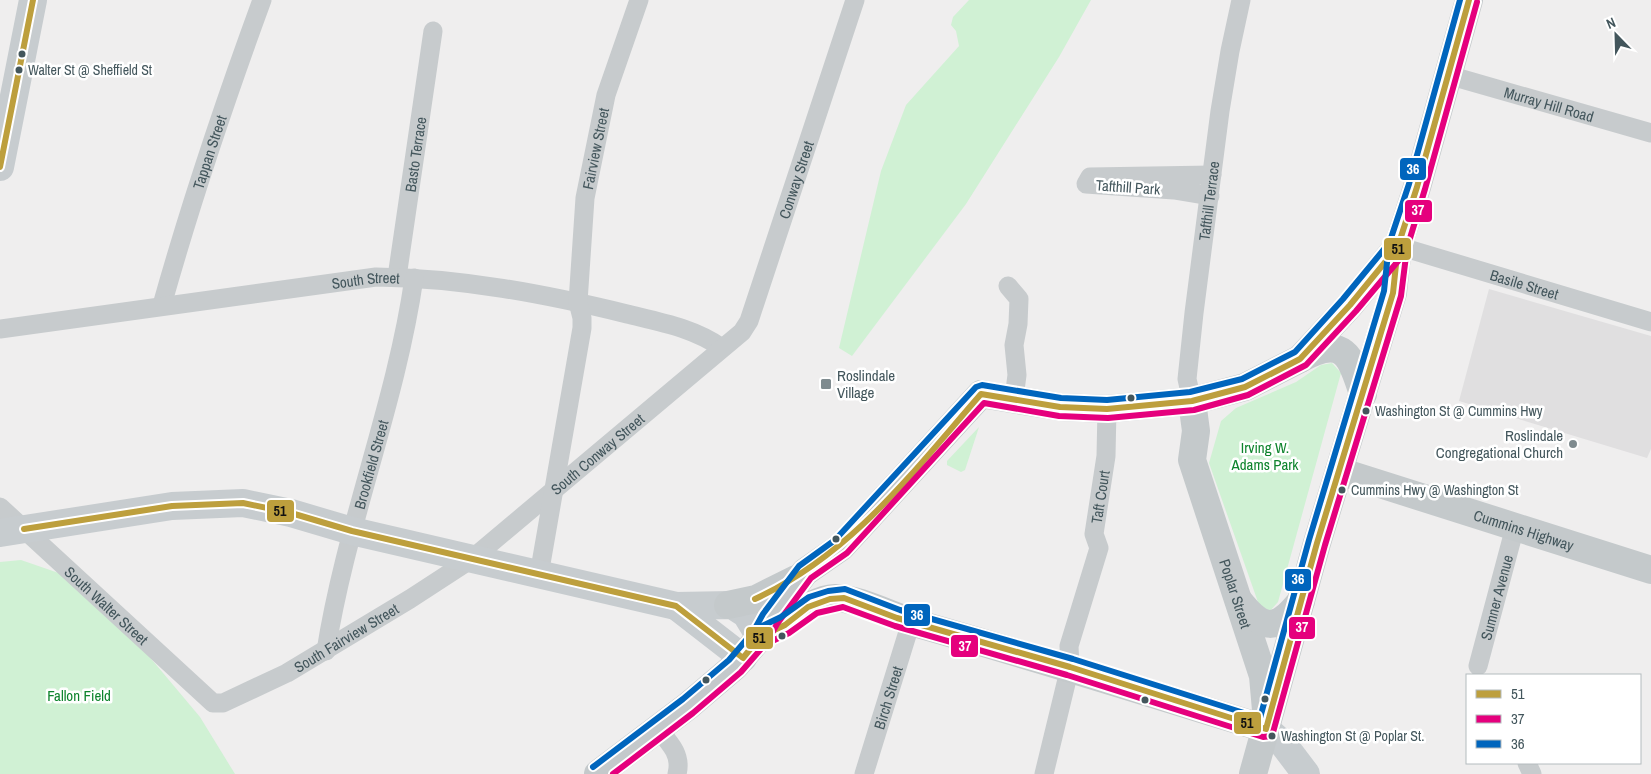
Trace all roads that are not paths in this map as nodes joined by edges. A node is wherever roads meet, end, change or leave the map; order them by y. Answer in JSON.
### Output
{"nodes":[{"id":1,"x":33,"y":0,"type":"edge"},
{"id":2,"x":262,"y":0,"type":"edge"},
{"id":3,"x":639,"y":0,"type":"edge"},
{"id":4,"x":855,"y":0,"type":"edge"},
{"id":5,"x":1241,"y":0,"type":"edge"},
{"id":6,"x":1469,"y":0,"type":"edge"},
{"id":7,"x":433,"y":31,"type":"dead end"},
{"id":8,"x":1448,"y":75,"type":"junction"},
{"id":9,"x":8,"y":88,"type":"edge"},
{"id":10,"x":1651,"y":132,"type":"edge"},
{"id":11,"x":0,"y":166,"type":"edge"},
{"id":12,"x":1212,"y":175,"type":"junction"},
{"id":13,"x":1210,"y":196,"type":"junction"},
{"id":14,"x":1398,"y":246,"type":"junction"},
{"id":15,"x":405,"y":277,"type":"junction"},
{"id":16,"x":1008,"y":286,"type":"dead end"},
{"id":17,"x":578,"y":302,"type":"junction"},
{"id":18,"x":162,"y":305,"type":"junction"},
{"id":19,"x":1651,"y":322,"type":"edge"},
{"id":20,"x":0,"y":329,"type":"edge"},
{"id":21,"x":722,"y":348,"type":"junction"},
{"id":22,"x":1300,"y":359,"type":"junction"},
{"id":23,"x":1363,"y":394,"type":"junction"},
{"id":24,"x":1014,"y":398,"type":"junction"},
{"id":25,"x":1192,"y":401,"type":"junction"},
{"id":26,"x":1106,"y":409,"type":"junction"},
{"id":27,"x":1339,"y":471,"type":"junction"},
{"id":28,"x":554,"y":492,"type":"junction"},
{"id":29,"x":0,"y":507,"type":"edge"},
{"id":30,"x":1515,"y":527,"type":"junction"},
{"id":31,"x":12,"y":531,"type":"edge"},
{"id":32,"x":352,"y":531,"type":"junction"},
{"id":33,"x":841,"y":547,"type":"junction"},
{"id":34,"x":473,"y":558,"type":"junction"},
{"id":35,"x":1651,"y":570,"type":"edge"},
{"id":36,"x":806,"y":572,"type":"junction"},
{"id":37,"x":539,"y":575,"type":"junction"},
{"id":38,"x":844,"y":598,"type":"junction"},
{"id":39,"x":1238,"y":600,"type":"junction"},
{"id":40,"x":1301,"y":601,"type":"junction"},
{"id":41,"x":728,"y":605,"type":"junction"},
{"id":42,"x":676,"y":606,"type":"junction"},
{"id":43,"x":911,"y":622,"type":"junction"},
{"id":44,"x":760,"y":637,"type":"junction"},
{"id":45,"x":326,"y":651,"type":"junction"},
{"id":46,"x":743,"y":658,"type":"junction"},
{"id":47,"x":1478,"y":666,"type":"dead end"},
{"id":48,"x":1070,"y":668,"type":"junction"},
{"id":49,"x":213,"y":703,"type":"joint"},
{"id":50,"x":658,"y":729,"type":"junction"},
{"id":51,"x":1266,"y":729,"type":"junction"},
{"id":52,"x":598,"y":774,"type":"edge"},
{"id":53,"x":677,"y":774,"type":"edge"},
{"id":54,"x":864,"y":774,"type":"edge"},
{"id":55,"x":1044,"y":774,"type":"edge"},
{"id":56,"x":1253,"y":774,"type":"edge"},
{"id":57,"x":1306,"y":774,"type":"edge"}],
"edges":[{"from":1,"to":9,"type":"street"},
{"from":2,"to":18,"type":"street","name":"Tappan Street"},
{"from":3,"to":17,"type":"street","name":"Fairview Street"},
{"from":4,"to":21,"type":"street","name":"Conway Street"},
{"from":5,"to":12,"type":"street","name":"Tafthill Terrace"},
{"from":6,"to":8,"type":"main road"},
{"from":7,"to":15,"type":"street","name":"Basto Terrace"},
{"from":8,"to":10,"type":"street","name":"Murray Hill Road"},
{"from":8,"to":14,"type":"main road"},
{"from":9,"to":11,"type":"street"},
{"from":12,"to":13,"type":"street","name":"Tafthill Terrace"},
{"from":12,"to":13,"type":"street","name":"Tafthill Park"},
{"from":13,"to":25,"type":"street","name":"Tafthill Terrace"},
{"from":14,"to":19,"type":"street","name":"Basile Street"},
{"from":14,"to":22,"type":"main road"},
{"from":14,"to":23,"type":"main road"},
{"from":15,"to":17,"type":"street","name":"South Street"},
{"from":15,"to":18,"type":"street","name":"South Street"},
{"from":15,"to":32,"type":"street","name":"Brookfield Street"},
{"from":16,"to":24,"type":"street"},
{"from":17,"to":21,"type":"street","name":"South Street"},
{"from":17,"to":28,"type":"street"},
{"from":18,"to":20,"type":"street","name":"South Street"},
{"from":21,"to":28,"type":"street","name":"South Conway Street"},
{"from":22,"to":23,"type":"main road"},
{"from":22,"to":25,"type":"main road"},
{"from":23,"to":27,"type":"main road"},
{"from":24,"to":26,"type":"main road"},
{"from":24,"to":33,"type":"main road"},
{"from":25,"to":26,"type":"main road"},
{"from":25,"to":39,"type":"main road","name":"Poplar Street"},
{"from":26,"to":48,"type":"street","name":"Taft Court"},
{"from":27,"to":30,"type":"main road","name":"Cummins Highway"},
{"from":27,"to":40,"type":"main road"},
{"from":28,"to":34,"type":"street","name":"South Conway Street"},
{"from":28,"to":37,"type":"street"},
{"from":29,"to":31,"type":"street","name":"South Walter Street"},
{"from":30,"to":35,"type":"main road","name":"Cummins Highway"},
{"from":30,"to":47,"type":"street","name":"Sumner Avenue"},
{"from":31,"to":32,"type":"street"},
{"from":31,"to":49,"type":"street","name":"South Walter Street"},
{"from":32,"to":34,"type":"street"},
{"from":32,"to":45,"type":"street","name":"Brookfield Street"},
{"from":33,"to":36,"type":"main road"},
{"from":33,"to":38,"type":"main road"},
{"from":34,"to":37,"type":"street"},
{"from":34,"to":45,"type":"street","name":"South Fairview Street"},
{"from":36,"to":41,"type":"main road"},
{"from":36,"to":44,"type":"main road"},
{"from":37,"to":42,"type":"street"},
{"from":38,"to":43,"type":"main road"},
{"from":38,"to":44,"type":"main road"},
{"from":39,"to":40,"type":"main road"},
{"from":39,"to":51,"type":"main road","name":"Poplar Street"},
{"from":40,"to":51,"type":"main road"},
{"from":41,"to":42,"type":"street"},
{"from":41,"to":44,"type":"street"},
{"from":42,"to":46,"type":"street"},
{"from":43,"to":48,"type":"main road"},
{"from":43,"to":54,"type":"street","name":"Birch Street"},
{"from":44,"to":46,"type":"main road"},
{"from":45,"to":49,"type":"street","name":"South Fairview Street"},
{"from":46,"to":50,"type":"main road"},
{"from":48,"to":51,"type":"main road"},
{"from":48,"to":55,"type":"street","name":"Taft Court"},
{"from":50,"to":52,"type":"main road"},
{"from":50,"to":53,"type":"street"},
{"from":51,"to":56,"type":"main road"},
{"from":51,"to":57,"type":"street"}]}
